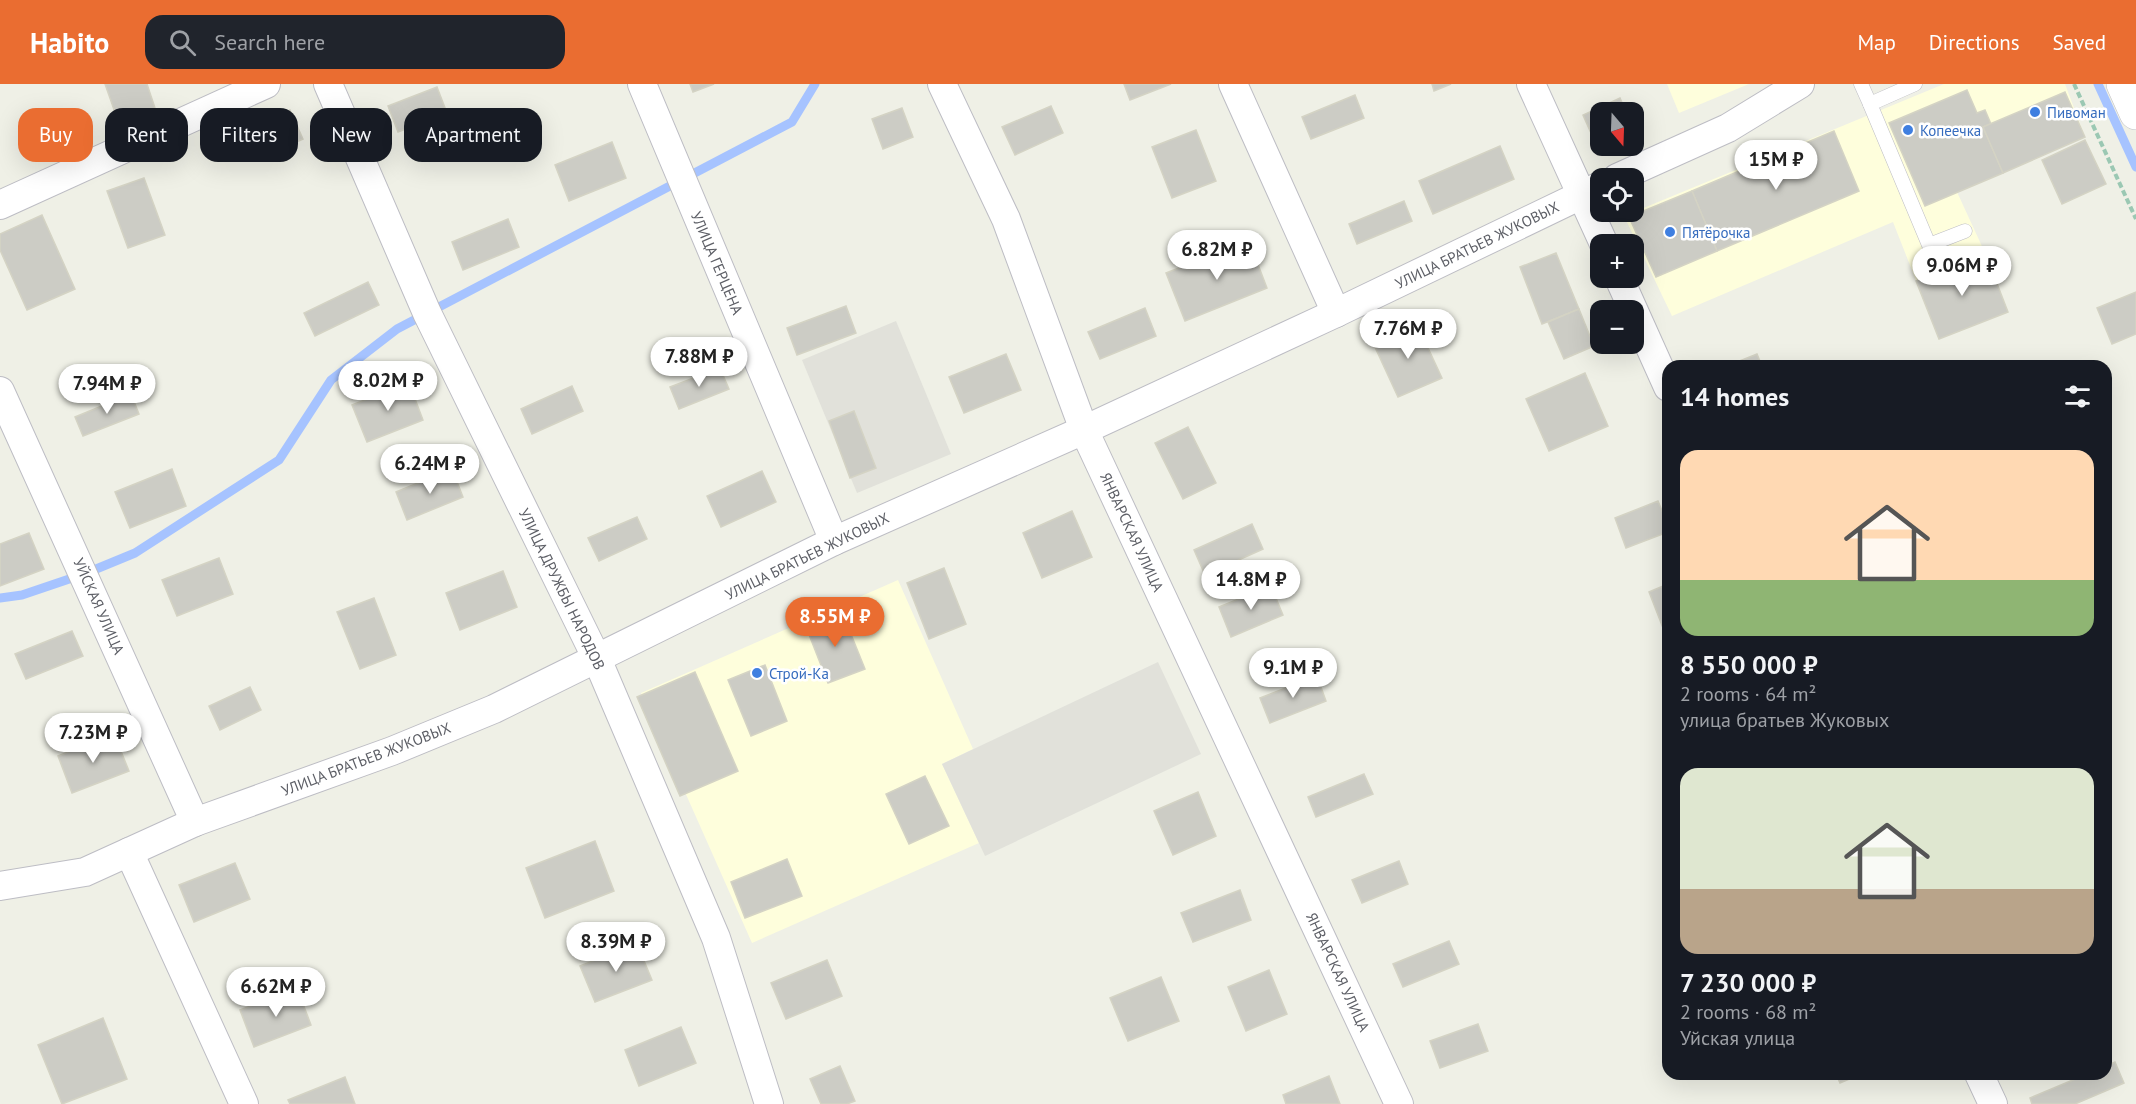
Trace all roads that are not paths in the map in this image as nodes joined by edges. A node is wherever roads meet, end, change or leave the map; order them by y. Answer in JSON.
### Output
{"nodes":[{"id":1,"x":266,"y":84,"type":"edge"},
{"id":2,"x":328,"y":84,"type":"edge"},
{"id":3,"x":642,"y":84,"type":"edge"},
{"id":4,"x":942,"y":84,"type":"edge"},
{"id":5,"x":1233,"y":84,"type":"edge"},
{"id":6,"x":1531,"y":84,"type":"edge"},
{"id":7,"x":1800,"y":84,"type":"edge"},
{"id":8,"x":1861,"y":84,"type":"edge"},
{"id":9,"x":1915,"y":84,"type":"edge"},
{"id":10,"x":2123,"y":84,"type":"edge"},
{"id":11,"x":1870,"y":104,"type":"junction"},
{"id":12,"x":2136,"y":113,"type":"edge"},
{"id":13,"x":1639,"y":168,"type":"edge"},
{"id":14,"x":1590,"y":188,"type":"edge"},
{"id":15,"x":1590,"y":190,"type":"edge"},
{"id":16,"x":0,"y":205,"type":"edge"},
{"id":17,"x":1965,"y":231,"type":"dead end"},
{"id":18,"x":1623,"y":288,"type":"edge"},
{"id":19,"x":1336,"y":313,"type":"junction"},
{"id":20,"x":1662,"y":374,"type":"edge"},
{"id":21,"x":0,"y":391,"type":"edge"},
{"id":22,"x":1084,"y":430,"type":"junction"},
{"id":23,"x":834,"y":541,"type":"junction"},
{"id":24,"x":597,"y":659,"type":"junction"},
{"id":25,"x":195,"y":822,"type":"junction"},
{"id":26,"x":129,"y":852,"type":"junction"},
{"id":27,"x":0,"y":886,"type":"edge"},
{"id":28,"x":1982,"y":1080,"type":"edge"},
{"id":29,"x":244,"y":1104,"type":"edge"},
{"id":30,"x":769,"y":1104,"type":"edge"},
{"id":31,"x":1399,"y":1104,"type":"edge"},
{"id":32,"x":1993,"y":1104,"type":"edge"}],
"edges":[{"from":1,"to":16,"type":"street"},
{"from":2,"to":24,"type":"street","name":"УЛИЦА ДРУЖБЫ НАРОДОВ"},
{"from":3,"to":23,"type":"street","name":"УЛИЦА ГЕРЦЕНА"},
{"from":4,"to":22,"type":"street","name":"ЯНВАРСКАЯ УЛИЦА"},
{"from":5,"to":19,"type":"street"},
{"from":6,"to":14,"type":"street"},
{"from":7,"to":13,"type":"street"},
{"from":8,"to":11,"type":"lane"},
{"from":9,"to":11,"type":"lane"},
{"from":10,"to":12,"type":"street"},
{"from":11,"to":17,"type":"lane"},
{"from":15,"to":19,"type":"street","name":"УЛИЦА БРАТЬЕВ ЖУКОВЫХ"},
{"from":18,"to":20,"type":"street"},
{"from":19,"to":22,"type":"street","name":"УЛИЦА БРАТЬЕВ ЖУКОВЫХ"},
{"from":21,"to":25,"type":"street","name":"УЙСКАЯ УЛИЦА"},
{"from":22,"to":23,"type":"street","name":"УЛИЦА БРАТЬЕВ ЖУКОВЫХ"},
{"from":22,"to":31,"type":"street","name":"ЯНВАРСКАЯ УЛИЦА"},
{"from":23,"to":24,"type":"street","name":"УЛИЦА БРАТЬЕВ ЖУКОВЫХ"},
{"from":24,"to":25,"type":"street","name":"УЛИЦА БРАТЬЕВ ЖУКОВЫХ"},
{"from":24,"to":30,"type":"street","name":"УЛИЦА ДРУЖБЫ НАРОДОВ"},
{"from":25,"to":26,"type":"street","name":"УЛИЦА БРАТЬЕВ ЖУКОВЫХ"},
{"from":26,"to":27,"type":"street","name":"УЛИЦА БРАТЬЕВ ЖУКОВЫХ"},
{"from":26,"to":29,"type":"street"},
{"from":28,"to":32,"type":"street"}]}
